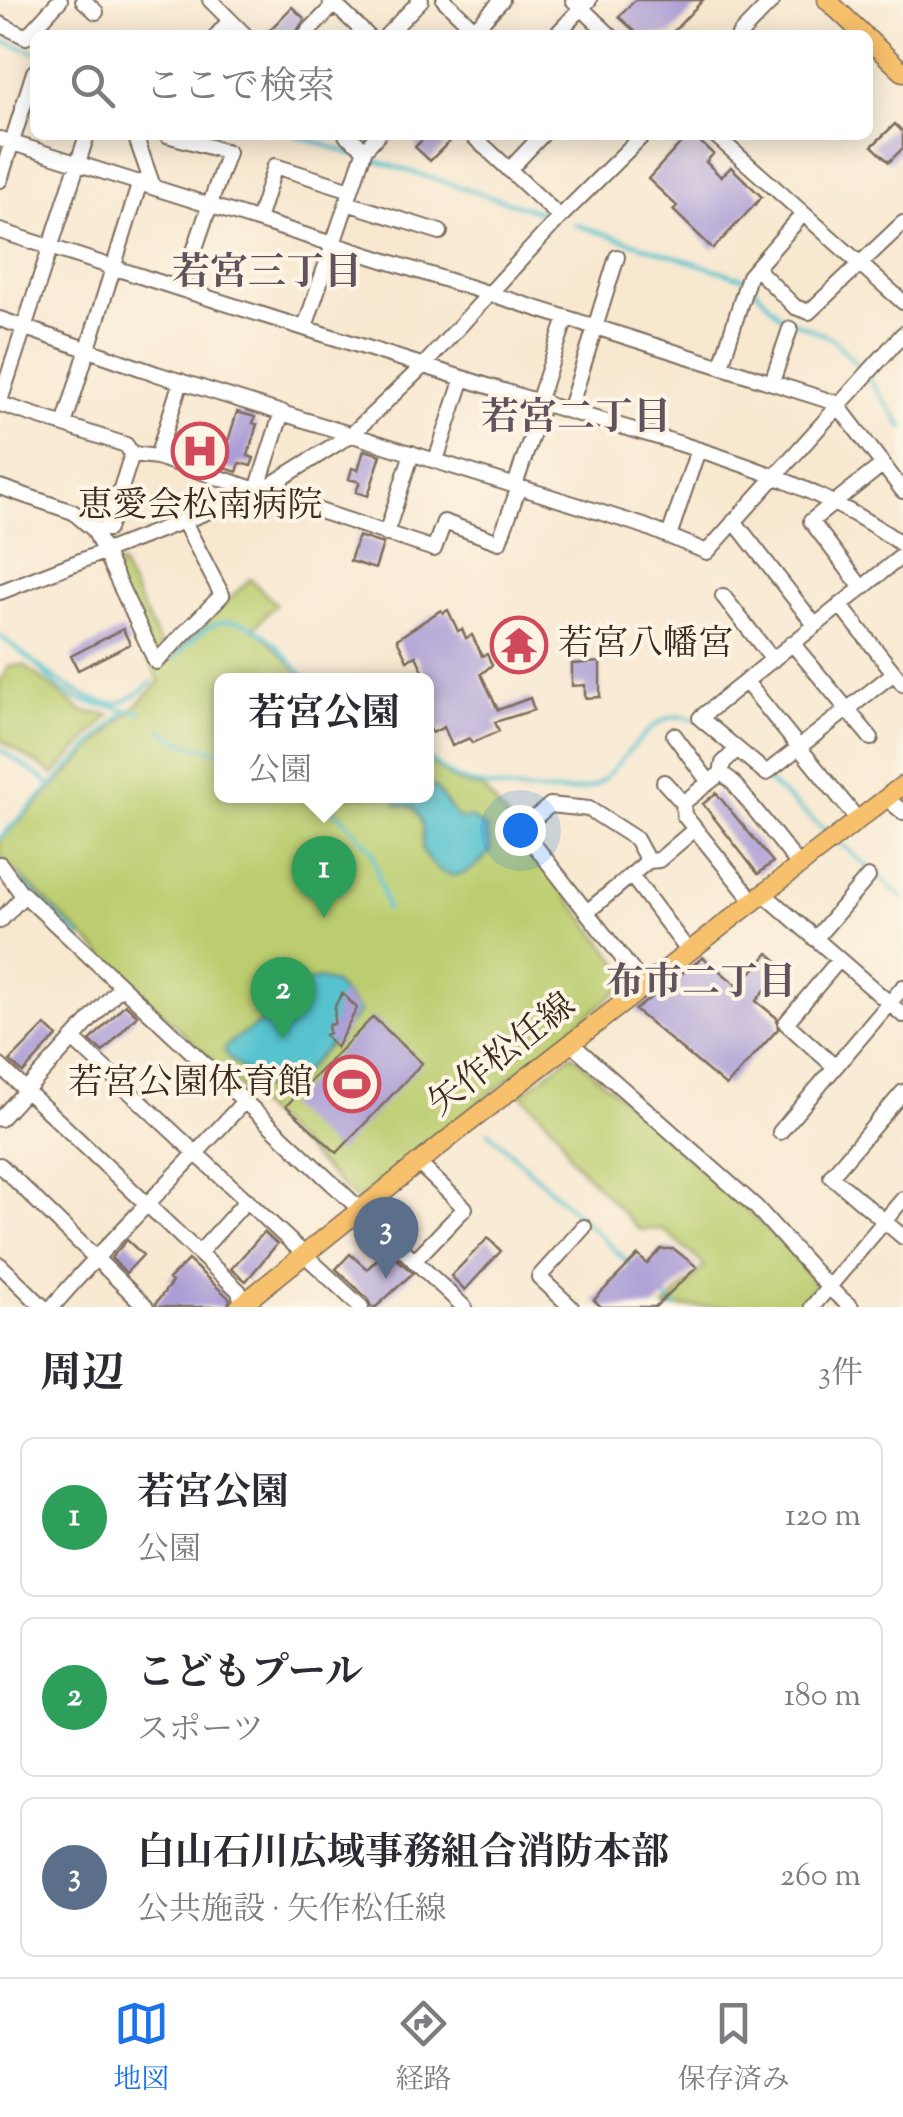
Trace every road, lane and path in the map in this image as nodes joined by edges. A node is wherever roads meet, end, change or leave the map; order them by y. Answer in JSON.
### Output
{"nodes":[{"id":1,"x":60,"y":0,"type":"edge"},
{"id":2,"x":82,"y":0,"type":"edge"},
{"id":3,"x":210,"y":0,"type":"edge"},
{"id":4,"x":422,"y":0,"type":"edge"},
{"id":5,"x":444,"y":0,"type":"edge"},
{"id":6,"x":502,"y":0,"type":"edge"},
{"id":7,"x":773,"y":0,"type":"edge"},
{"id":8,"x":827,"y":0,"type":"edge"},
{"id":9,"x":333,"y":2,"type":"edge"},
{"id":10,"x":581,"y":3,"type":"edge"},
{"id":11,"x":96,"y":12,"type":"dead end"},
{"id":12,"x":230,"y":20,"type":"junction"},
{"id":13,"x":0,"y":24,"type":"edge"},
{"id":14,"x":32,"y":30,"type":"edge"},
{"id":15,"x":221,"y":30,"type":"edge"},
{"id":16,"x":239,"y":30,"type":"edge"},
{"id":17,"x":309,"y":30,"type":"edge"},
{"id":18,"x":361,"y":30,"type":"edge"},
{"id":19,"x":392,"y":30,"type":"edge"},
{"id":20,"x":469,"y":30,"type":"edge"},
{"id":21,"x":473,"y":30,"type":"edge"},
{"id":22,"x":560,"y":30,"type":"edge"},
{"id":23,"x":605,"y":30,"type":"edge"},
{"id":24,"x":745,"y":30,"type":"edge"},
{"id":25,"x":859,"y":30,"type":"edge"},
{"id":26,"x":30,"y":32,"type":"edge"},
{"id":27,"x":873,"y":44,"type":"edge"},
{"id":28,"x":903,"y":72,"type":"edge"},
{"id":29,"x":30,"y":82,"type":"edge"},
{"id":30,"x":6,"y":140,"type":"edge"},
{"id":31,"x":86,"y":140,"type":"edge"},
{"id":32,"x":136,"y":140,"type":"edge"},
{"id":33,"x":186,"y":140,"type":"edge"},
{"id":34,"x":353,"y":140,"type":"edge"},
{"id":35,"x":373,"y":140,"type":"edge"},
{"id":36,"x":477,"y":140,"type":"edge"},
{"id":37,"x":537,"y":140,"type":"edge"},
{"id":38,"x":638,"y":140,"type":"edge"},
{"id":39,"x":721,"y":140,"type":"edge"},
{"id":40,"x":365,"y":149,"type":"junction"},
{"id":41,"x":79,"y":163,"type":"junction"},
{"id":42,"x":509,"y":170,"type":"junction"},
{"id":43,"x":0,"y":180,"type":"edge"},
{"id":44,"x":146,"y":184,"type":"junction"},
{"id":45,"x":349,"y":196,"type":"junction"},
{"id":46,"x":210,"y":204,"type":"junction"},
{"id":47,"x":804,"y":214,"type":"junction"},
{"id":48,"x":560,"y":218,"type":"junction"},
{"id":49,"x":258,"y":220,"type":"junction"},
{"id":50,"x":903,"y":223,"type":"edge"},
{"id":51,"x":0,"y":232,"type":"edge"},
{"id":52,"x":440,"y":232,"type":"dead end"},
{"id":53,"x":333,"y":246,"type":"junction"},
{"id":54,"x":50,"y":248,"type":"junction"},
{"id":55,"x":617,"y":257,"type":"dead end"},
{"id":56,"x":857,"y":264,"type":"junction"},
{"id":57,"x":112,"y":267,"type":"junction"},
{"id":58,"x":756,"y":268,"type":"junction"},
{"id":59,"x":181,"y":288,"type":"junction"},
{"id":60,"x":489,"y":293,"type":"junction"},
{"id":61,"x":903,"y":302,"type":"edge"},
{"id":62,"x":566,"y":318,"type":"junction"},
{"id":63,"x":0,"y":319,"type":"edge"},
{"id":64,"x":595,"y":326,"type":"junction"},
{"id":65,"x":24,"y":327,"type":"junction"},
{"id":66,"x":305,"y":327,"type":"junction"},
{"id":67,"x":790,"y":329,"type":"dead end"},
{"id":68,"x":902,"y":338,"type":"edge"},
{"id":69,"x":89,"y":348,"type":"junction"},
{"id":70,"x":422,"y":366,"type":"junction"},
{"id":71,"x":721,"y":366,"type":"junction"},
{"id":72,"x":463,"y":378,"type":"junction"},
{"id":73,"x":181,"y":381,"type":"junction"},
{"id":74,"x":772,"y":382,"type":"junction"},
{"id":75,"x":541,"y":402,"type":"junction"},
{"id":76,"x":0,"y":403,"type":"edge"},
{"id":77,"x":838,"y":408,"type":"junction"},
{"id":78,"x":569,"y":411,"type":"junction"},
{"id":79,"x":282,"y":412,"type":"junction"},
{"id":80,"x":64,"y":425,"type":"junction"},
{"id":81,"x":352,"y":434,"type":"junction"},
{"id":82,"x":698,"y":450,"type":"junction"},
{"id":83,"x":412,"y":453,"type":"junction"},
{"id":84,"x":132,"y":454,"type":"junction"},
{"id":85,"x":157,"y":458,"type":"junction"},
{"id":86,"x":436,"y":460,"type":"junction"},
{"id":87,"x":882,"y":464,"type":"junction"},
{"id":88,"x":775,"y":476,"type":"junction"},
{"id":89,"x":517,"y":486,"type":"junction"},
{"id":90,"x":0,"y":487,"type":"edge"},
{"id":91,"x":903,"y":491,"type":"edge"},
{"id":92,"x":256,"y":493,"type":"junction"},
{"id":93,"x":833,"y":504,"type":"junction"},
{"id":94,"x":183,"y":520,"type":"junction"},
{"id":95,"x":734,"y":521,"type":"junction"},
{"id":96,"x":94,"y":530,"type":"junction"},
{"id":97,"x":386,"y":534,"type":"junction"},
{"id":98,"x":669,"y":536,"type":"junction"},
{"id":99,"x":903,"y":546,"type":"edge"},
{"id":100,"x":104,"y":550,"type":"junction"},
{"id":101,"x":903,"y":556,"type":"edge"},
{"id":102,"x":862,"y":588,"type":"junction"},
{"id":103,"x":0,"y":592,"type":"edge"},
{"id":104,"x":723,"y":596,"type":"dead end"},
{"id":105,"x":840,"y":605,"type":"junction"},
{"id":106,"x":815,"y":625,"type":"junction"},
{"id":107,"x":792,"y":643,"type":"junction"},
{"id":108,"x":772,"y":660,"type":"junction"},
{"id":109,"x":898,"y":678,"type":"edge"},
{"id":110,"x":746,"y":682,"type":"junction"},
{"id":111,"x":847,"y":710,"type":"junction"},
{"id":112,"x":674,"y":735,"type":"dead end"},
{"id":113,"x":871,"y":738,"type":"dead end"},
{"id":114,"x":799,"y":748,"type":"junction"},
{"id":115,"x":735,"y":751,"type":"junction"},
{"id":116,"x":715,"y":778,"type":"junction"},
{"id":117,"x":664,"y":782,"type":"dead end"},
{"id":118,"x":903,"y":784,"type":"edge"},
{"id":119,"x":886,"y":798,"type":"junction"},
{"id":120,"x":683,"y":803,"type":"junction"},
{"id":121,"x":903,"y":812,"type":"edge"},
{"id":122,"x":858,"y":820,"type":"junction"},
{"id":123,"x":695,"y":829,"type":"junction"},
{"id":124,"x":648,"y":861,"type":"junction"},
{"id":125,"x":800,"y":865,"type":"junction"},
{"id":126,"x":2,"y":869,"type":"edge"},
{"id":127,"x":631,"y":875,"type":"junction"},
{"id":128,"x":868,"y":877,"type":"dead end"},
{"id":129,"x":24,"y":895,"type":"junction"},
{"id":130,"x":758,"y":897,"type":"junction"},
{"id":131,"x":587,"y":912,"type":"junction"},
{"id":132,"x":0,"y":921,"type":"edge"},
{"id":133,"x":816,"y":939,"type":"junction"},
{"id":134,"x":689,"y":952,"type":"junction"},
{"id":135,"x":840,"y":960,"type":"junction"},
{"id":136,"x":120,"y":986,"type":"junction"},
{"id":137,"x":645,"y":987,"type":"junction"},
{"id":138,"x":903,"y":987,"type":"edge"},
{"id":139,"x":889,"y":1003,"type":"junction"},
{"id":140,"x":903,"y":1014,"type":"edge"},
{"id":141,"x":74,"y":1040,"type":"junction"},
{"id":142,"x":572,"y":1044,"type":"junction"},
{"id":143,"x":0,"y":1066,"type":"edge"},
{"id":144,"x":835,"y":1067,"type":"junction"},
{"id":145,"x":28,"y":1091,"type":"junction"},
{"id":146,"x":903,"y":1092,"type":"edge"},
{"id":147,"x":245,"y":1100,"type":"junction"},
{"id":148,"x":0,"y":1120,"type":"edge"},
{"id":149,"x":780,"y":1132,"type":"dead end"},
{"id":150,"x":197,"y":1154,"type":"junction"},
{"id":151,"x":418,"y":1164,"type":"junction"},
{"id":152,"x":0,"y":1165,"type":"edge"},
{"id":153,"x":903,"y":1199,"type":"edge"},
{"id":154,"x":247,"y":1200,"type":"junction"},
{"id":155,"x":147,"y":1203,"type":"junction"},
{"id":156,"x":360,"y":1211,"type":"junction"},
{"id":157,"x":884,"y":1221,"type":"junction"},
{"id":158,"x":584,"y":1227,"type":"dead end"},
{"id":159,"x":903,"y":1237,"type":"edge"},
{"id":160,"x":199,"y":1252,"type":"junction"},
{"id":161,"x":305,"y":1254,"type":"junction"},
{"id":162,"x":95,"y":1257,"type":"junction"},
{"id":163,"x":414,"y":1260,"type":"junction"},
{"id":164,"x":0,"y":1265,"type":"edge"},
{"id":165,"x":829,"y":1288,"type":"junction"},
{"id":166,"x":241,"y":1306,"type":"edge"},
{"id":167,"x":44,"y":1307,"type":"edge"},
{"id":168,"x":52,"y":1307,"type":"edge"},
{"id":169,"x":146,"y":1307,"type":"edge"},
{"id":170,"x":361,"y":1307,"type":"edge"},
{"id":171,"x":464,"y":1307,"type":"edge"},
{"id":172,"x":571,"y":1307,"type":"edge"},
{"id":173,"x":812,"y":1307,"type":"edge"},
{"id":174,"x":851,"y":1307,"type":"edge"}],
"edges":[{"from":1,"to":14,"type":"street"},
{"from":2,"to":11,"type":"street"},
{"from":3,"to":12,"type":"street"},
{"from":4,"to":19,"type":"street"},
{"from":5,"to":20,"type":"street"},
{"from":6,"to":21,"type":"street"},
{"from":7,"to":24,"type":"street"},
{"from":8,"to":25,"type":"main road"},
{"from":9,"to":17,"type":"street"},
{"from":9,"to":18,"type":"street"},
{"from":10,"to":22,"type":"street"},
{"from":10,"to":23,"type":"street"},
{"from":12,"to":15,"type":"street"},
{"from":12,"to":16,"type":"street"},
{"from":13,"to":26,"type":"street"},
{"from":27,"to":28,"type":"main road"},
{"from":29,"to":30,"type":"street"},
{"from":30,"to":41,"type":"street"},
{"from":30,"to":43,"type":"street"},
{"from":31,"to":41,"type":"street"},
{"from":32,"to":44,"type":"street"},
{"from":33,"to":46,"type":"street"},
{"from":34,"to":40,"type":"street"},
{"from":35,"to":40,"type":"street"},
{"from":36,"to":42,"type":"street"},
{"from":37,"to":42,"type":"street"},
{"from":38,"to":48,"type":"street"},
{"from":39,"to":47,"type":"street"},
{"from":40,"to":45,"type":"street"},
{"from":41,"to":44,"type":"street"},
{"from":41,"to":54,"type":"street"},
{"from":42,"to":48,"type":"street"},
{"from":44,"to":46,"type":"street"},
{"from":44,"to":57,"type":"street"},
{"from":45,"to":49,"type":"street"},
{"from":45,"to":52,"type":"street"},
{"from":45,"to":53,"type":"street"},
{"from":46,"to":49,"type":"street"},
{"from":46,"to":59,"type":"street"},
{"from":47,"to":56,"type":"street"},
{"from":47,"to":58,"type":"street"},
{"from":48,"to":60,"type":"street"},
{"from":49,"to":53,"type":"street"},
{"from":50,"to":56,"type":"street"},
{"from":51,"to":54,"type":"street"},
{"from":53,"to":60,"type":"street"},
{"from":53,"to":66,"type":"street"},
{"from":54,"to":57,"type":"street"},
{"from":54,"to":65,"type":"street"},
{"from":55,"to":64,"type":"street"},
{"from":56,"to":58,"type":"street"},
{"from":56,"to":61,"type":"street"},
{"from":57,"to":59,"type":"street"},
{"from":57,"to":69,"type":"street"},
{"from":58,"to":71,"type":"street"},
{"from":59,"to":66,"type":"street"},
{"from":60,"to":62,"type":"street"},
{"from":60,"to":70,"type":"street"},
{"from":62,"to":64,"type":"street"},
{"from":62,"to":75,"type":"street"},
{"from":63,"to":65,"type":"street"},
{"from":64,"to":71,"type":"street"},
{"from":64,"to":78,"type":"street"},
{"from":65,"to":69,"type":"street"},
{"from":65,"to":76,"type":"street"},
{"from":66,"to":70,"type":"street"},
{"from":67,"to":74,"type":"street"},
{"from":68,"to":77,"type":"street"},
{"from":69,"to":73,"type":"street"},
{"from":69,"to":80,"type":"street"},
{"from":70,"to":72,"type":"street"},
{"from":70,"to":81,"type":"street"},
{"from":71,"to":74,"type":"street"},
{"from":72,"to":75,"type":"street"},
{"from":72,"to":86,"type":"street"},
{"from":73,"to":79,"type":"street"},
{"from":73,"to":85,"type":"street"},
{"from":74,"to":77,"type":"street"},
{"from":75,"to":78,"type":"street"},
{"from":75,"to":89,"type":"street"},
{"from":76,"to":80,"type":"street"},
{"from":77,"to":87,"type":"street"},
{"from":77,"to":88,"type":"street"},
{"from":78,"to":82,"type":"street"},
{"from":79,"to":81,"type":"street"},
{"from":79,"to":92,"type":"street"},
{"from":80,"to":84,"type":"street"},
{"from":81,"to":83,"type":"street"},
{"from":81,"to":92,"type":"street"},
{"from":82,"to":88,"type":"street"},
{"from":82,"to":98,"type":"street"},
{"from":83,"to":86,"type":"street"},
{"from":83,"to":97,"type":"street"},
{"from":84,"to":85,"type":"street"},
{"from":84,"to":96,"type":"street"},
{"from":85,"to":92,"type":"street"},
{"from":86,"to":89,"type":"street"},
{"from":87,"to":91,"type":"street"},
{"from":87,"to":93,"type":"street"},
{"from":88,"to":93,"type":"street"},
{"from":88,"to":95,"type":"street"},
{"from":89,"to":97,"type":"street"},
{"from":89,"to":98,"type":"street"},
{"from":90,"to":96,"type":"street"},
{"from":92,"to":94,"type":"street"},
{"from":92,"to":97,"type":"street"},
{"from":93,"to":99,"type":"street"},
{"from":93,"to":102,"type":"street"},
{"from":94,"to":100,"type":"street"},
{"from":94,"to":100,"type":"street"},
{"from":95,"to":98,"type":"street"},
{"from":95,"to":106,"type":"street"},
{"from":96,"to":100,"type":"street"},
{"from":100,"to":103,"type":"street"},
{"from":101,"to":102,"type":"street"},
{"from":102,"to":105,"type":"street"},
{"from":104,"to":108,"type":"street"},
{"from":105,"to":106,"type":"street"},
{"from":105,"to":109,"type":"street"},
{"from":106,"to":107,"type":"street"},
{"from":107,"to":108,"type":"street"},
{"from":107,"to":111,"type":"street"},
{"from":108,"to":110,"type":"street"},
{"from":109,"to":111,"type":"street"},
{"from":110,"to":114,"type":"street"},
{"from":110,"to":115,"type":"street"},
{"from":111,"to":113,"type":"street"},
{"from":111,"to":114,"type":"street"},
{"from":112,"to":116,"type":"street"},
{"from":114,"to":115,"type":"street"},
{"from":114,"to":122,"type":"street"},
{"from":115,"to":116,"type":"street"},
{"from":116,"to":120,"type":"street"},
{"from":116,"to":125,"type":"street"},
{"from":117,"to":120,"type":"street"},
{"from":118,"to":119,"type":"main road","name":"矢作松任線"},
{"from":119,"to":121,"type":"street"},
{"from":119,"to":122,"type":"main road","name":"矢作松任線"},
{"from":120,"to":123,"type":"street"},
{"from":122,"to":125,"type":"main road","name":"矢作松任線"},
{"from":123,"to":124,"type":"street"},
{"from":123,"to":130,"type":"street"},
{"from":124,"to":127,"type":"street"},
{"from":124,"to":131,"type":"street"},
{"from":125,"to":130,"type":"main road","name":"矢作松任線"},
{"from":126,"to":129,"type":"street"},
{"from":127,"to":131,"type":"street"},
{"from":127,"to":134,"type":"street"},
{"from":128,"to":133,"type":"street"},
{"from":129,"to":132,"type":"street"},
{"from":129,"to":136,"type":"street"},
{"from":130,"to":133,"type":"street"},
{"from":130,"to":134,"type":"main road","name":"矢作松任線"},
{"from":131,"to":137,"type":"street"},
{"from":133,"to":135,"type":"street"},
{"from":134,"to":137,"type":"main road","name":"矢作松任線"},
{"from":135,"to":139,"type":"street"},
{"from":135,"to":144,"type":"street"},
{"from":136,"to":141,"type":"street"},
{"from":136,"to":147,"type":"street"},
{"from":137,"to":142,"type":"main road","name":"矢作松任線"},
{"from":138,"to":139,"type":"street"},
{"from":139,"to":140,"type":"street"},
{"from":139,"to":144,"type":"street"},
{"from":141,"to":145,"type":"street"},
{"from":141,"to":150,"type":"street"},
{"from":142,"to":151,"type":"main road","name":"矢作松任線"},
{"from":142,"to":165,"type":"street"},
{"from":143,"to":145,"type":"street"},
{"from":144,"to":149,"type":"street"},
{"from":145,"to":148,"type":"street"},
{"from":145,"to":155,"type":"street"},
{"from":146,"to":157,"type":"street"},
{"from":147,"to":150,"type":"street"},
{"from":147,"to":156,"type":"street"},
{"from":150,"to":154,"type":"street"},
{"from":150,"to":155,"type":"street"},
{"from":151,"to":156,"type":"main road","name":"矢作松任線"},
{"from":151,"to":163,"type":"street"},
{"from":152,"to":162,"type":"street"},
{"from":153,"to":157,"type":"street"},
{"from":154,"to":160,"type":"street"},
{"from":154,"to":161,"type":"street"},
{"from":155,"to":160,"type":"street"},
{"from":155,"to":162,"type":"street"},
{"from":156,"to":161,"type":"main road","name":"矢作松任線"},
{"from":156,"to":163,"type":"street"},
{"from":157,"to":159,"type":"street"},
{"from":157,"to":165,"type":"street"},
{"from":158,"to":172,"type":"street"},
{"from":160,"to":166,"type":"street"},
{"from":161,"to":166,"type":"main road","name":"矢作松任線"},
{"from":161,"to":170,"type":"street"},
{"from":162,"to":168,"type":"street"},
{"from":162,"to":169,"type":"street"},
{"from":163,"to":171,"type":"street"},
{"from":164,"to":167,"type":"street"},
{"from":165,"to":173,"type":"street"},
{"from":165,"to":174,"type":"street"}]}
